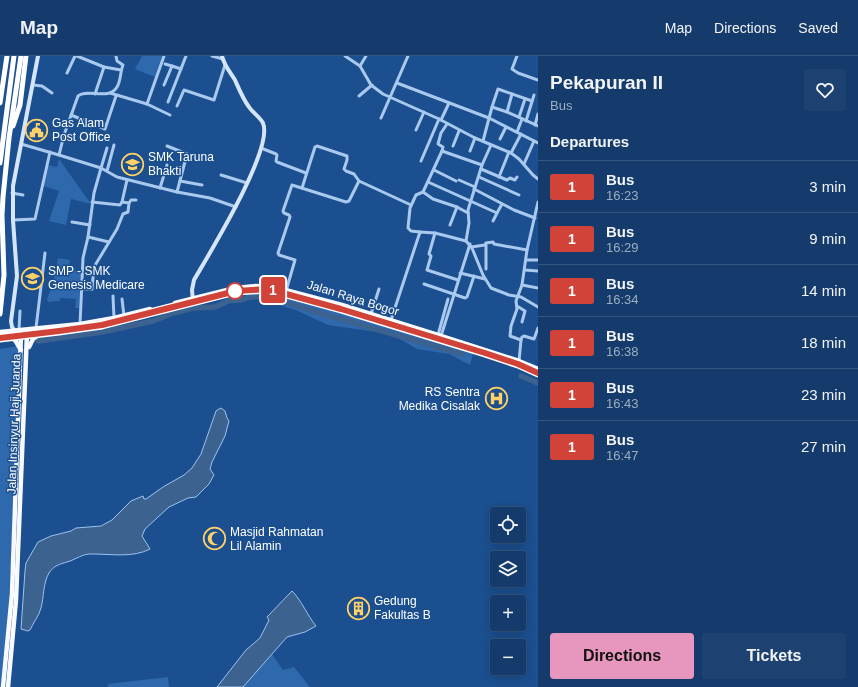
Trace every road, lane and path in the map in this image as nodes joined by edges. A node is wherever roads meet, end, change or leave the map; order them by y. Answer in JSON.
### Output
{"nodes":[{"id":1,"x":7,"y":56,"type":"edge"},
{"id":2,"x":14,"y":56,"type":"edge"},
{"id":3,"x":21,"y":56,"type":"edge"},
{"id":4,"x":26,"y":56,"type":"edge"},
{"id":5,"x":38,"y":56,"type":"edge"},
{"id":6,"x":76,"y":56,"type":"edge"},
{"id":7,"x":116,"y":56,"type":"edge"},
{"id":8,"x":164,"y":56,"type":"edge"},
{"id":9,"x":186,"y":56,"type":"edge"},
{"id":10,"x":212,"y":56,"type":"edge"},
{"id":11,"x":345,"y":56,"type":"edge"},
{"id":12,"x":366,"y":56,"type":"edge"},
{"id":13,"x":408,"y":56,"type":"edge"},
{"id":14,"x":517,"y":56,"type":"edge"},
{"id":15,"x":223,"y":57,"type":"edge"},
{"id":16,"x":165,"y":64,"type":"dead end"},
{"id":17,"x":225,"y":65,"type":"junction"},
{"id":18,"x":172,"y":66,"type":"junction"},
{"id":19,"x":360,"y":66,"type":"junction"},
{"id":20,"x":104,"y":67,"type":"junction"},
{"id":21,"x":181,"y":69,"type":"junction"},
{"id":22,"x":121,"y":70,"type":"junction"},
{"id":23,"x":67,"y":73,"type":"dead end"},
{"id":24,"x":538,"y":80,"type":"edge"},
{"id":25,"x":397,"y":83,"type":"junction"},
{"id":26,"x":33,"y":85,"type":"junction"},
{"id":27,"x":164,"y":85,"type":"dead end"},
{"id":28,"x":372,"y":85,"type":"junction"},
{"id":29,"x":52,"y":93,"type":"dead end"},
{"id":30,"x":110,"y":93,"type":"junction"},
{"id":31,"x":95,"y":94,"type":"junction"},
{"id":32,"x":512,"y":94,"type":"junction"},
{"id":33,"x":534,"y":95,"type":"dead end"},
{"id":34,"x":116,"y":96,"type":"junction"},
{"id":35,"x":359,"y":96,"type":"dead end"},
{"id":36,"x":391,"y":98,"type":"junction"},
{"id":37,"x":525,"y":99,"type":"junction"},
{"id":38,"x":168,"y":102,"type":"dead end"},
{"id":39,"x":532,"y":102,"type":"junction"},
{"id":40,"x":0,"y":103,"type":"edge"},
{"id":41,"x":449,"y":103,"type":"junction"},
{"id":42,"x":147,"y":104,"type":"junction"},
{"id":43,"x":177,"y":106,"type":"dead end"},
{"id":44,"x":492,"y":107,"type":"junction"},
{"id":45,"x":424,"y":112,"type":"junction"},
{"id":46,"x":507,"y":112,"type":"junction"},
{"id":47,"x":538,"y":114,"type":"edge"},
{"id":48,"x":71,"y":115,"type":"junction"},
{"id":49,"x":170,"y":115,"type":"dead end"},
{"id":50,"x":382,"y":118,"type":"dead end"},
{"id":51,"x":489,"y":118,"type":"junction"},
{"id":52,"x":440,"y":119,"type":"junction"},
{"id":53,"x":522,"y":119,"type":"junction"},
{"id":54,"x":447,"y":124,"type":"junction"},
{"id":55,"x":537,"y":126,"type":"edge"},
{"id":56,"x":506,"y":127,"type":"junction"},
{"id":57,"x":416,"y":130,"type":"dead end"},
{"id":58,"x":459,"y":131,"type":"junction"},
{"id":59,"x":519,"y":133,"type":"junction"},
{"id":60,"x":9,"y":138,"type":"junction"},
{"id":61,"x":475,"y":138,"type":"junction"},
{"id":62,"x":500,"y":139,"type":"dead end"},
{"id":63,"x":483,"y":141,"type":"junction"},
{"id":64,"x":534,"y":141,"type":"junction"},
{"id":65,"x":538,"y":143,"type":"edge"},
{"id":66,"x":21,"y":144,"type":"junction"},
{"id":67,"x":114,"y":145,"type":"dead end"},
{"id":68,"x":492,"y":145,"type":"junction"},
{"id":69,"x":168,"y":146,"type":"dead end"},
{"id":70,"x":454,"y":146,"type":"dead end"},
{"id":71,"x":107,"y":148,"type":"dead end"},
{"id":72,"x":261,"y":148,"type":"junction"},
{"id":73,"x":442,"y":151,"type":"junction"},
{"id":74,"x":470,"y":151,"type":"dead end"},
{"id":75,"x":50,"y":152,"type":"junction"},
{"id":76,"x":510,"y":152,"type":"junction"},
{"id":77,"x":60,"y":155,"type":"junction"},
{"id":78,"x":421,"y":161,"type":"dead end"},
{"id":79,"x":0,"y":163,"type":"edge"},
{"id":80,"x":524,"y":164,"type":"junction"},
{"id":81,"x":166,"y":165,"type":"dead end"},
{"id":82,"x":482,"y":165,"type":"junction"},
{"id":83,"x":101,"y":168,"type":"junction"},
{"id":84,"x":481,"y":169,"type":"junction"},
{"id":85,"x":434,"y":170,"type":"junction"},
{"id":86,"x":107,"y":172,"type":"junction"},
{"id":87,"x":306,"y":173,"type":"junction"},
{"id":88,"x":221,"y":175,"type":"dead end"},
{"id":89,"x":479,"y":177,"type":"junction"},
{"id":90,"x":499,"y":177,"type":"junction"},
{"id":91,"x":517,"y":177,"type":"dead end"},
{"id":92,"x":538,"y":179,"type":"edge"},
{"id":93,"x":127,"y":180,"type":"junction"},
{"id":94,"x":180,"y":181,"type":"junction"},
{"id":95,"x":358,"y":181,"type":"junction"},
{"id":96,"x":428,"y":182,"type":"junction"},
{"id":97,"x":247,"y":183,"type":"junction"},
{"id":98,"x":202,"y":184,"type":"dead end"},
{"id":99,"x":160,"y":188,"type":"junction"},
{"id":100,"x":302,"y":188,"type":"junction"},
{"id":101,"x":474,"y":188,"type":"junction"},
{"id":102,"x":177,"y":192,"type":"junction"},
{"id":103,"x":423,"y":192,"type":"junction"},
{"id":104,"x":12,"y":193,"type":"junction"},
{"id":105,"x":22,"y":195,"type":"dead end"},
{"id":106,"x":519,"y":195,"type":"dead end"},
{"id":107,"x":136,"y":200,"type":"dead end"},
{"id":108,"x":471,"y":201,"type":"junction"},
{"id":109,"x":92,"y":202,"type":"junction"},
{"id":110,"x":122,"y":202,"type":"junction"},
{"id":111,"x":538,"y":202,"type":"edge"},
{"id":112,"x":129,"y":203,"type":"junction"},
{"id":113,"x":502,"y":204,"type":"junction"},
{"id":114,"x":411,"y":205,"type":"junction"},
{"id":115,"x":236,"y":206,"type":"junction"},
{"id":116,"x":457,"y":207,"type":"junction"},
{"id":117,"x":468,"y":213,"type":"junction"},
{"id":118,"x":497,"y":213,"type":"junction"},
{"id":119,"x":537,"y":214,"type":"edge"},
{"id":120,"x":535,"y":218,"type":"junction"},
{"id":121,"x":13,"y":220,"type":"junction"},
{"id":122,"x":493,"y":221,"type":"dead end"},
{"id":123,"x":72,"y":222,"type":"dead end"},
{"id":124,"x":90,"y":225,"type":"junction"},
{"id":125,"x":450,"y":225,"type":"dead end"},
{"id":126,"x":532,"y":228,"type":"junction"},
{"id":127,"x":538,"y":230,"type":"edge"},
{"id":128,"x":420,"y":232,"type":"junction"},
{"id":129,"x":436,"y":233,"type":"junction"},
{"id":130,"x":88,"y":238,"type":"junction"},
{"id":131,"x":466,"y":241,"type":"junction"},
{"id":132,"x":109,"y":242,"type":"junction"},
{"id":133,"x":486,"y":245,"type":"junction"},
{"id":134,"x":470,"y":246,"type":"junction"},
{"id":135,"x":527,"y":250,"type":"junction"},
{"id":136,"x":45,"y":253,"type":"dead end"},
{"id":137,"x":526,"y":260,"type":"junction"},
{"id":138,"x":538,"y":260,"type":"edge"},
{"id":139,"x":486,"y":269,"type":"dead end"},
{"id":140,"x":525,"y":270,"type":"junction"},
{"id":141,"x":538,"y":271,"type":"edge"},
{"id":142,"x":460,"y":273,"type":"junction"},
{"id":143,"x":474,"y":276,"type":"junction"},
{"id":144,"x":485,"y":279,"type":"junction"},
{"id":145,"x":458,"y":280,"type":"junction"},
{"id":146,"x":424,"y":284,"type":"dead end"},
{"id":147,"x":522,"y":285,"type":"junction"},
{"id":148,"x":538,"y":288,"type":"edge"},
{"id":149,"x":81,"y":289,"type":"junction"},
{"id":150,"x":379,"y":289,"type":"dead end"},
{"id":151,"x":286,"y":291,"type":"junction"},
{"id":152,"x":454,"y":294,"type":"junction"},
{"id":153,"x":113,"y":296,"type":"dead end"},
{"id":154,"x":519,"y":296,"type":"junction"},
{"id":155,"x":122,"y":299,"type":"dead end"},
{"id":156,"x":448,"y":299,"type":"dead end"},
{"id":157,"x":193,"y":300,"type":"junction"},
{"id":158,"x":517,"y":306,"type":"junction"},
{"id":159,"x":538,"y":307,"type":"edge"},
{"id":160,"x":20,"y":311,"type":"dead end"},
{"id":161,"x":361,"y":313,"type":"junction"},
{"id":162,"x":0,"y":314,"type":"edge"},
{"id":163,"x":371,"y":314,"type":"junction"},
{"id":164,"x":124,"y":316,"type":"junction"},
{"id":165,"x":114,"y":318,"type":"junction"},
{"id":166,"x":391,"y":320,"type":"junction"},
{"id":167,"x":522,"y":322,"type":"dead end"},
{"id":168,"x":80,"y":324,"type":"junction"},
{"id":169,"x":538,"y":328,"type":"edge"},
{"id":170,"x":36,"y":329,"type":"junction"},
{"id":171,"x":0,"y":332,"type":"edge"},
{"id":172,"x":19,"y":332,"type":"junction"},
{"id":173,"x":27,"y":332,"type":"junction"},
{"id":174,"x":44,"y":333,"type":"junction"},
{"id":175,"x":440,"y":336,"type":"junction"},
{"id":176,"x":8,"y":337,"type":"junction"},
{"id":177,"x":0,"y":338,"type":"edge"},
{"id":178,"x":522,"y":340,"type":"junction"},
{"id":179,"x":22,"y":351,"type":"junction"},
{"id":180,"x":27,"y":355,"type":"junction"},
{"id":181,"x":519,"y":361,"type":"junction"},
{"id":182,"x":538,"y":369,"type":"edge"},
{"id":183,"x":538,"y":373,"type":"edge"},
{"id":184,"x":3,"y":687,"type":"edge"},
{"id":185,"x":8,"y":687,"type":"edge"}],
"edges":[{"from":1,"to":40,"type":"highway"},
{"from":2,"to":79,"type":"highway"},
{"from":3,"to":60,"type":"highway"},
{"from":4,"to":60,"type":"highway"},
{"from":5,"to":26,"type":"main road"},
{"from":6,"to":20,"type":"street"},
{"from":6,"to":23,"type":"street"},
{"from":7,"to":22,"type":"street"},
{"from":8,"to":42,"type":"street"},
{"from":9,"to":21,"type":"street"},
{"from":10,"to":15,"type":"street"},
{"from":11,"to":19,"type":"street"},
{"from":12,"to":19,"type":"street"},
{"from":13,"to":25,"type":"street"},
{"from":14,"to":24,"type":"street"},
{"from":15,"to":17,"type":"main road"},
{"from":16,"to":18,"type":"street"},
{"from":17,"to":43,"type":"street"},
{"from":17,"to":72,"type":"main road"},
{"from":18,"to":21,"type":"street"},
{"from":18,"to":27,"type":"street"},
{"from":19,"to":28,"type":"street"},
{"from":20,"to":22,"type":"street"},
{"from":20,"to":31,"type":"street"},
{"from":21,"to":38,"type":"street"},
{"from":22,"to":30,"type":"street"},
{"from":25,"to":36,"type":"street"},
{"from":25,"to":41,"type":"street"},
{"from":26,"to":29,"type":"street"},
{"from":26,"to":66,"type":"main road"},
{"from":28,"to":35,"type":"street"},
{"from":28,"to":36,"type":"street"},
{"from":30,"to":31,"type":"street"},
{"from":30,"to":34,"type":"street"},
{"from":31,"to":48,"type":"street"},
{"from":32,"to":37,"type":"street"},
{"from":32,"to":44,"type":"street"},
{"from":32,"to":46,"type":"street"},
{"from":33,"to":39,"type":"street"},
{"from":34,"to":42,"type":"street"},
{"from":34,"to":48,"type":"street"},
{"from":36,"to":45,"type":"street"},
{"from":36,"to":50,"type":"street"},
{"from":37,"to":39,"type":"street"},
{"from":37,"to":53,"type":"street"},
{"from":39,"to":53,"type":"street"},
{"from":41,"to":51,"type":"street"},
{"from":41,"to":52,"type":"street"},
{"from":42,"to":49,"type":"street"},
{"from":44,"to":46,"type":"street"},
{"from":44,"to":51,"type":"street"},
{"from":45,"to":52,"type":"street"},
{"from":45,"to":57,"type":"street"},
{"from":46,"to":53,"type":"street"},
{"from":47,"to":55,"type":"street"},
{"from":48,"to":77,"type":"street"},
{"from":51,"to":56,"type":"street"},
{"from":51,"to":63,"type":"street"},
{"from":52,"to":54,"type":"street"},
{"from":52,"to":78,"type":"street"},
{"from":53,"to":55,"type":"street"},
{"from":53,"to":59,"type":"street"},
{"from":54,"to":58,"type":"street"},
{"from":54,"to":73,"type":"street"},
{"from":56,"to":59,"type":"street"},
{"from":56,"to":62,"type":"street"},
{"from":58,"to":61,"type":"street"},
{"from":58,"to":70,"type":"street"},
{"from":59,"to":64,"type":"street"},
{"from":59,"to":76,"type":"street"},
{"from":60,"to":162,"type":"highway"},
{"from":61,"to":63,"type":"street"},
{"from":61,"to":74,"type":"street"},
{"from":63,"to":68,"type":"street"},
{"from":64,"to":65,"type":"street"},
{"from":64,"to":80,"type":"street"},
{"from":66,"to":75,"type":"street"},
{"from":66,"to":104,"type":"main road"},
{"from":67,"to":86,"type":"street"},
{"from":68,"to":76,"type":"street"},
{"from":68,"to":82,"type":"street"},
{"from":69,"to":94,"type":"street"},
{"from":71,"to":83,"type":"street"},
{"from":72,"to":87,"type":"street"},
{"from":72,"to":97,"type":"main road"},
{"from":73,"to":82,"type":"street"},
{"from":73,"to":85,"type":"street"},
{"from":75,"to":77,"type":"street"},
{"from":75,"to":121,"type":"street"},
{"from":76,"to":80,"type":"street"},
{"from":76,"to":90,"type":"street"},
{"from":77,"to":83,"type":"street"},
{"from":80,"to":92,"type":"street"},
{"from":81,"to":99,"type":"street"},
{"from":82,"to":84,"type":"street"},
{"from":83,"to":86,"type":"street"},
{"from":83,"to":109,"type":"street"},
{"from":84,"to":89,"type":"street"},
{"from":84,"to":90,"type":"street"},
{"from":85,"to":96,"type":"street"},
{"from":85,"to":101,"type":"street"},
{"from":86,"to":93,"type":"street"},
{"from":87,"to":95,"type":"street"},
{"from":87,"to":100,"type":"street"},
{"from":88,"to":97,"type":"street"},
{"from":89,"to":101,"type":"street"},
{"from":89,"to":106,"type":"street"},
{"from":90,"to":91,"type":"street"},
{"from":93,"to":99,"type":"street"},
{"from":93,"to":110,"type":"street"},
{"from":94,"to":98,"type":"street"},
{"from":94,"to":102,"type":"street"},
{"from":95,"to":100,"type":"street"},
{"from":95,"to":114,"type":"street"},
{"from":96,"to":103,"type":"street"},
{"from":96,"to":108,"type":"street"},
{"from":97,"to":115,"type":"main road"},
{"from":99,"to":102,"type":"street"},
{"from":100,"to":151,"type":"street"},
{"from":101,"to":108,"type":"street"},
{"from":101,"to":113,"type":"street"},
{"from":102,"to":115,"type":"street"},
{"from":103,"to":114,"type":"street"},
{"from":103,"to":116,"type":"street"},
{"from":104,"to":105,"type":"street"},
{"from":104,"to":121,"type":"main road"},
{"from":107,"to":112,"type":"street"},
{"from":108,"to":117,"type":"street"},
{"from":108,"to":118,"type":"street"},
{"from":109,"to":110,"type":"street"},
{"from":109,"to":124,"type":"street"},
{"from":110,"to":112,"type":"street"},
{"from":111,"to":119,"type":"street"},
{"from":112,"to":132,"type":"street"},
{"from":113,"to":118,"type":"street"},
{"from":113,"to":120,"type":"street"},
{"from":114,"to":128,"type":"street"},
{"from":115,"to":157,"type":"main road"},
{"from":116,"to":117,"type":"street"},
{"from":116,"to":125,"type":"street"},
{"from":117,"to":131,"type":"street"},
{"from":118,"to":122,"type":"street"},
{"from":119,"to":120,"type":"street"},
{"from":120,"to":126,"type":"street"},
{"from":121,"to":172,"type":"main road"},
{"from":123,"to":124,"type":"street"},
{"from":124,"to":130,"type":"street"},
{"from":126,"to":127,"type":"street"},
{"from":126,"to":135,"type":"street"},
{"from":128,"to":129,"type":"street"},
{"from":128,"to":166,"type":"street"},
{"from":129,"to":131,"type":"street"},
{"from":129,"to":145,"type":"street"},
{"from":130,"to":132,"type":"street"},
{"from":130,"to":149,"type":"street"},
{"from":131,"to":134,"type":"street"},
{"from":132,"to":149,"type":"street"},
{"from":133,"to":134,"type":"street"},
{"from":133,"to":135,"type":"street"},
{"from":133,"to":139,"type":"street"},
{"from":134,"to":142,"type":"street"},
{"from":134,"to":144,"type":"street"},
{"from":135,"to":137,"type":"street"},
{"from":136,"to":170,"type":"street"},
{"from":137,"to":138,"type":"street"},
{"from":137,"to":140,"type":"street"},
{"from":140,"to":141,"type":"street"},
{"from":140,"to":147,"type":"street"},
{"from":142,"to":143,"type":"street"},
{"from":142,"to":145,"type":"street"},
{"from":143,"to":144,"type":"street"},
{"from":143,"to":152,"type":"street"},
{"from":144,"to":154,"type":"street"},
{"from":145,"to":152,"type":"street"},
{"from":146,"to":152,"type":"street"},
{"from":147,"to":148,"type":"street"},
{"from":147,"to":154,"type":"street"},
{"from":149,"to":168,"type":"street"},
{"from":150,"to":163,"type":"street"},
{"from":151,"to":157,"type":"highway","name":"Jalan Raya Bogor"},
{"from":151,"to":161,"type":"highway","name":"Jalan Raya Bogor"},
{"from":152,"to":175,"type":"street"},
{"from":153,"to":165,"type":"street"},
{"from":154,"to":158,"type":"street"},
{"from":154,"to":159,"type":"street"},
{"from":155,"to":164,"type":"street"},
{"from":156,"to":175,"type":"street"},
{"from":157,"to":164,"type":"highway","name":"Jalan Raya Bogor"},
{"from":157,"to":174,"type":"highway","name":"Jalan Raya Bogor"},
{"from":158,"to":167,"type":"street"},
{"from":158,"to":178,"type":"street"},
{"from":160,"to":172,"type":"street"},
{"from":161,"to":163,"type":"highway","name":"Jalan Raya Bogor"},
{"from":161,"to":183,"type":"highway","name":"Jalan Raya Bogor"},
{"from":163,"to":166,"type":"highway","name":"Jalan Raya Bogor"},
{"from":164,"to":165,"type":"highway","name":"Jalan Raya Bogor"},
{"from":165,"to":168,"type":"highway","name":"Jalan Raya Bogor"},
{"from":166,"to":175,"type":"highway","name":"Jalan Raya Bogor"},
{"from":168,"to":170,"type":"highway","name":"Jalan Raya Bogor"},
{"from":169,"to":178,"type":"street"},
{"from":170,"to":173,"type":"highway","name":"Jalan Raya Bogor"},
{"from":171,"to":172,"type":"highway"},
{"from":172,"to":173,"type":"highway","name":"Jalan Raya Bogor"},
{"from":172,"to":176,"type":"highway","name":"Jalan Raya Bogor"},
{"from":172,"to":179,"type":"highway","name":"Jalan Insinyur Haji Juanda"},
{"from":173,"to":174,"type":"highway","name":"Jalan Raya Bogor"},
{"from":173,"to":180,"type":"highway","name":"Jalan Insinyur Haji Juanda"},
{"from":174,"to":180,"type":"highway"},
{"from":175,"to":181,"type":"highway","name":"Jalan Raya Bogor"},
{"from":176,"to":177,"type":"highway","name":"Jalan Raya Bogor"},
{"from":176,"to":179,"type":"highway"},
{"from":178,"to":181,"type":"street"},
{"from":179,"to":184,"type":"highway","name":"Jalan Insinyur Haji Juanda"},
{"from":180,"to":185,"type":"highway","name":"Jalan Insinyur Haji Juanda"},
{"from":181,"to":182,"type":"highway","name":"Jalan Raya Bogor"}]}
